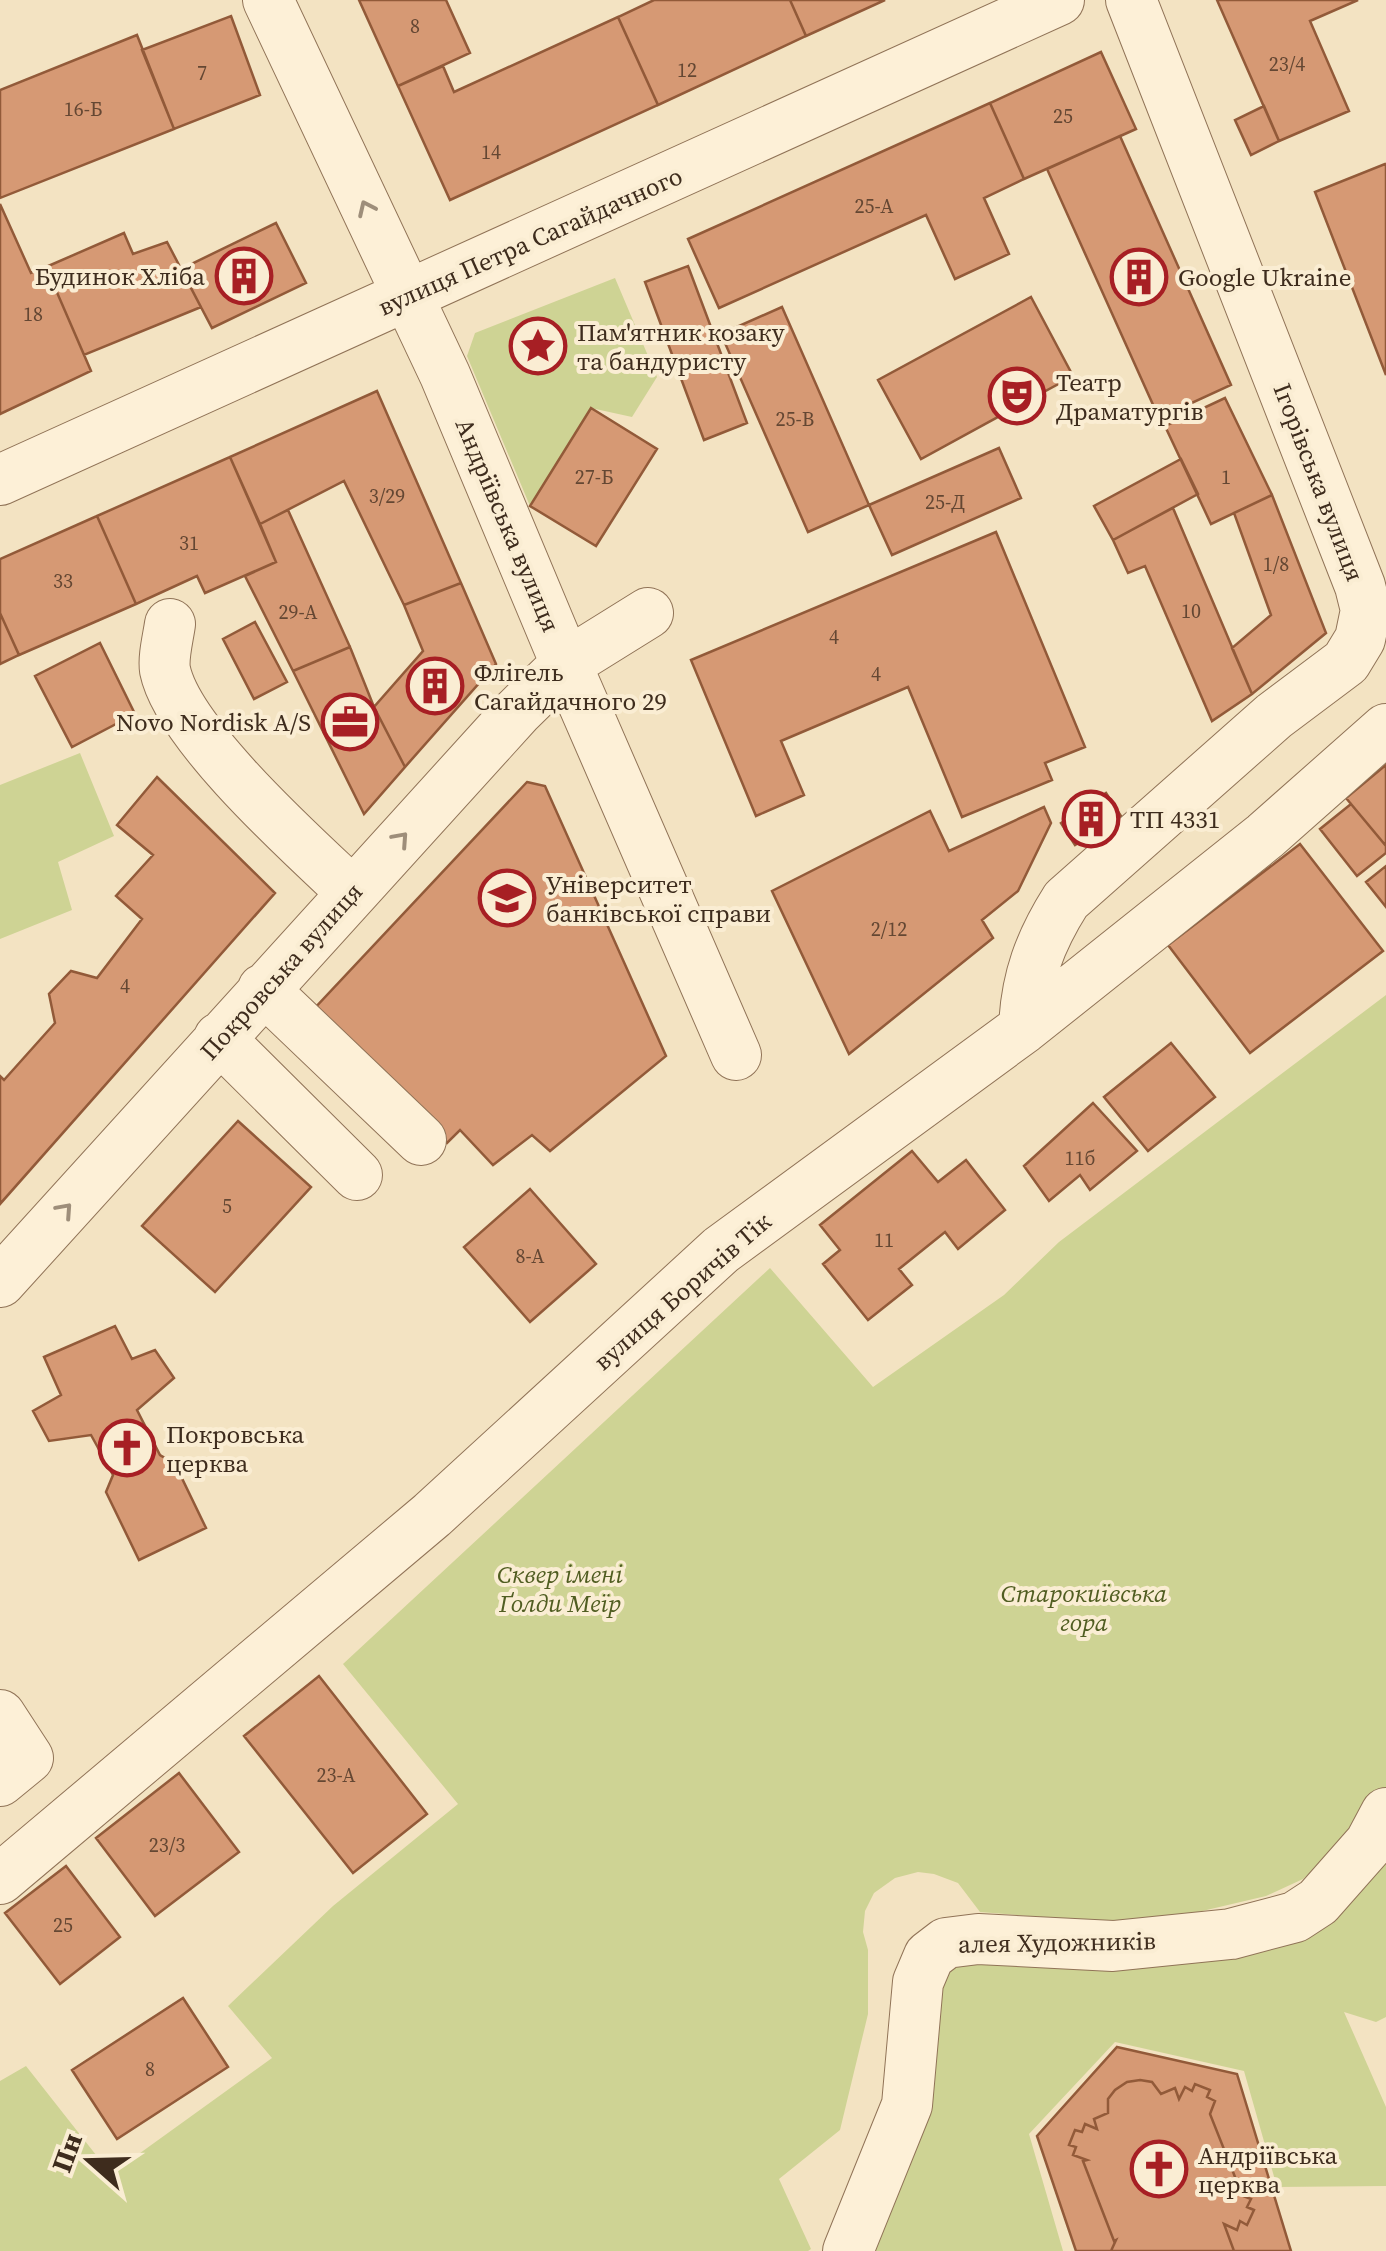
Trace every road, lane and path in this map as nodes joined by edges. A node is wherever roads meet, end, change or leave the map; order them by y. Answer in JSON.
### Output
{"nodes":[{"id":1,"x":270,"y":0,"type":"edge"},
{"id":2,"x":1059,"y":0,"type":"edge"},
{"id":3,"x":1131,"y":0,"type":"edge"},
{"id":4,"x":408,"y":296,"type":"junction"},
{"id":5,"x":0,"y":480,"type":"edge"},
{"id":6,"x":648,"y":613,"type":"dead end"},
{"id":7,"x":170,"y":624,"type":"dead end"},
{"id":8,"x":566,"y":664,"type":"junction"},
{"id":9,"x":1386,"y":730,"type":"edge"},
{"id":10,"x":352,"y":892,"type":"junction"},
{"id":11,"x":263,"y":989,"type":"junction"},
{"id":12,"x":1024,"y":1028,"type":"junction"},
{"id":13,"x":219,"y":1038,"type":"junction"},
{"id":14,"x":736,"y":1054,"type":"dead end"},
{"id":15,"x":421,"y":1140,"type":"dead end"},
{"id":16,"x":357,"y":1174,"type":"dead end"},
{"id":17,"x":0,"y":1282,"type":"edge"},
{"id":18,"x":0,"y":1715,"type":"edge"},
{"id":19,"x":14,"y":1770,"type":"edge"},
{"id":20,"x":1386,"y":1813,"type":"edge"},
{"id":21,"x":0,"y":1879,"type":"edge"},
{"id":22,"x":848,"y":2251,"type":"edge"}],
"edges":[{"from":4,"to":1,"type":"street","name":"Андріївська вулиця","one_way":true},
{"from":2,"to":4,"type":"street","name":"вулиця Петра Сагайдачного"},
{"from":3,"to":12,"type":"street","name":"Ігорівська вулиця"},
{"from":4,"to":5,"type":"street","name":"вулиця Петра Сагайдачного"},
{"from":4,"to":8,"type":"street","name":"Андріївська вулиця"},
{"from":6,"to":8,"type":"street","name":"Покровська вулиця"},
{"from":7,"to":10,"type":"street"},
{"from":10,"to":8,"type":"street","name":"Покровська вулиця","one_way":true},
{"from":8,"to":14,"type":"street","name":"Андріївська вулиця"},
{"from":9,"to":12,"type":"street","name":"вулиця Боричів Тік"},
{"from":10,"to":11,"type":"street","name":"Покровська вулиця"},
{"from":11,"to":13,"type":"street","name":"Покровська вулиця"},
{"from":11,"to":15,"type":"street"},
{"from":12,"to":21,"type":"street","name":"вулиця Боричів Тік"},
{"from":13,"to":16,"type":"street"},
{"from":17,"to":13,"type":"street","name":"Покровська вулиця","one_way":true},
{"from":18,"to":19,"type":"street"},
{"from":20,"to":22,"type":"street","name":"алея Художників"}]}
